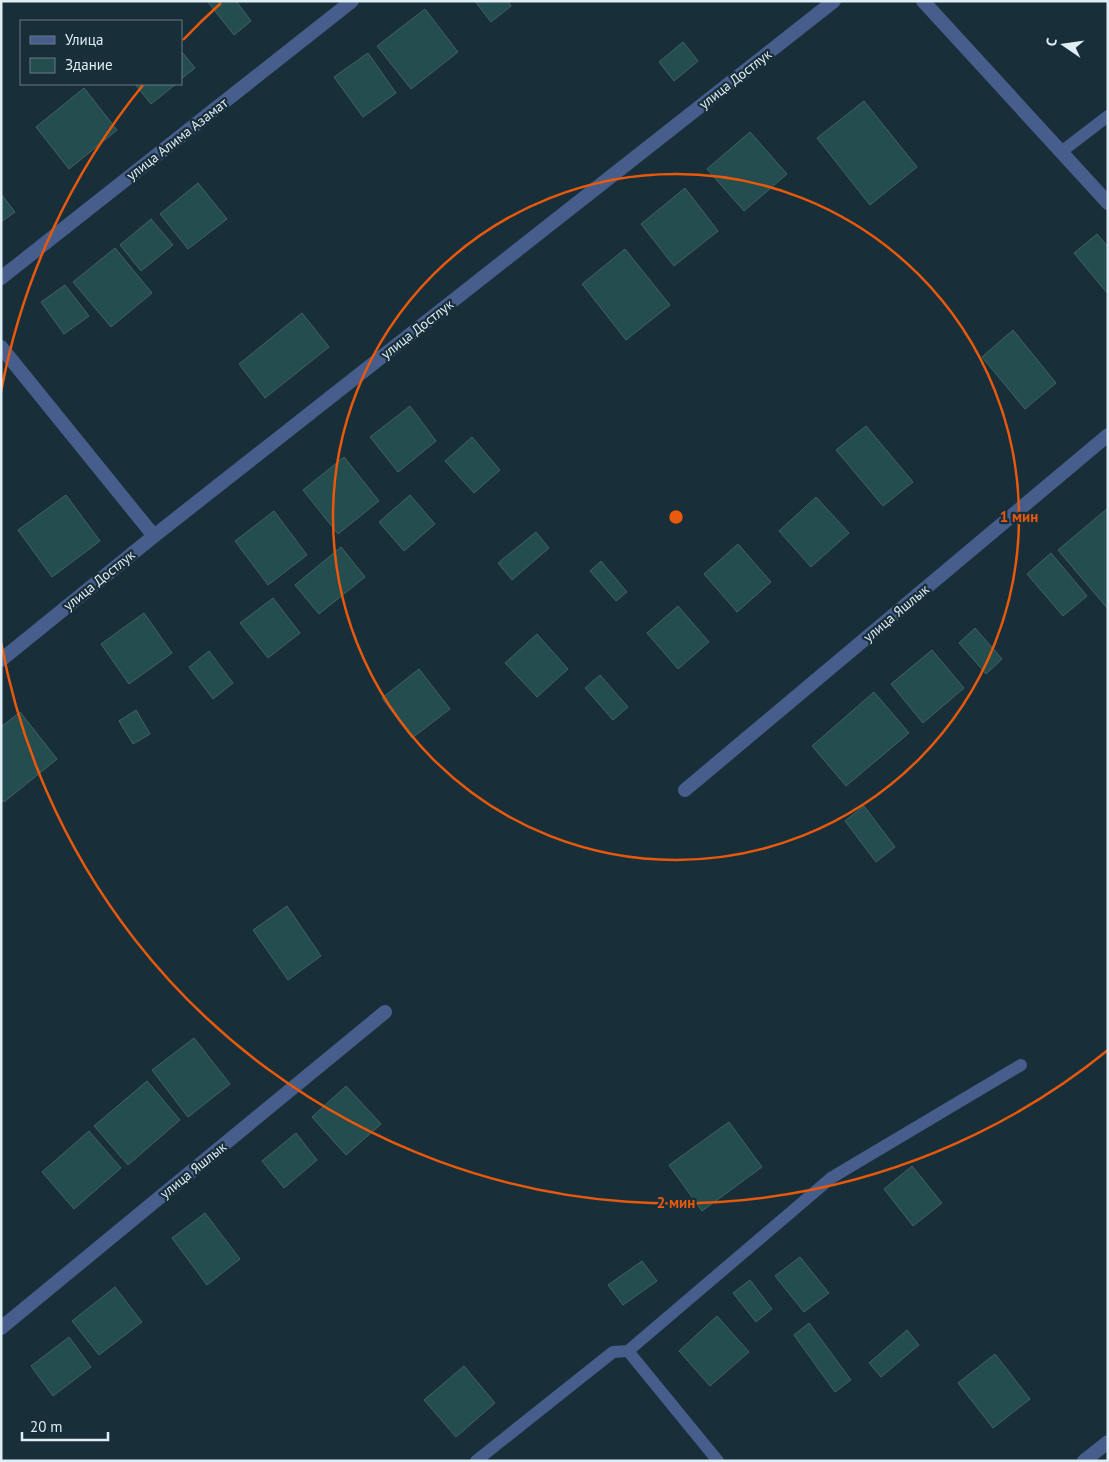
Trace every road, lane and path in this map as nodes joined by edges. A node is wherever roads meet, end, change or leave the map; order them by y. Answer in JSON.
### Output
{"nodes":[{"id":1,"x":352,"y":1,"type":"edge"},
{"id":2,"x":834,"y":1,"type":"edge"},
{"id":3,"x":923,"y":1,"type":"edge"},
{"id":4,"x":1108,"y":116,"type":"edge"},
{"id":5,"x":1061,"y":152,"type":"junction"},
{"id":6,"x":1108,"y":203,"type":"edge"},
{"id":7,"x":1,"y":278,"type":"edge"},
{"id":8,"x":1,"y":347,"type":"edge"},
{"id":9,"x":1108,"y":435,"type":"edge"},
{"id":10,"x":154,"y":536,"type":"junction"},
{"id":11,"x":1,"y":660,"type":"edge"},
{"id":12,"x":684,"y":790,"type":"dead end"},
{"id":13,"x":385,"y":1012,"type":"dead end"},
{"id":14,"x":1021,"y":1066,"type":"dead end"},
{"id":15,"x":1,"y":1328,"type":"edge"},
{"id":16,"x":628,"y":1351,"type":"junction"},
{"id":17,"x":1108,"y":1442,"type":"edge"},
{"id":18,"x":476,"y":1461,"type":"edge"},
{"id":19,"x":718,"y":1461,"type":"edge"},
{"id":20,"x":1084,"y":1461,"type":"edge"}],
"edges":[{"from":1,"to":7,"type":"street","name":"улица Алима Азамат"},
{"from":2,"to":10,"type":"street","name":"улица Достлук"},
{"from":3,"to":5,"type":"street"},
{"from":4,"to":5,"type":"lane"},
{"from":5,"to":6,"type":"street"},
{"from":8,"to":10,"type":"street"},
{"from":9,"to":12,"type":"street","name":"улица Яшлык"},
{"from":10,"to":11,"type":"street","name":"улица Достлук"},
{"from":13,"to":15,"type":"street","name":"улица Яшлык"},
{"from":14,"to":16,"type":"lane"},
{"from":16,"to":18,"type":"lane"},
{"from":16,"to":19,"type":"lane"},
{"from":17,"to":20,"type":"street"}]}
